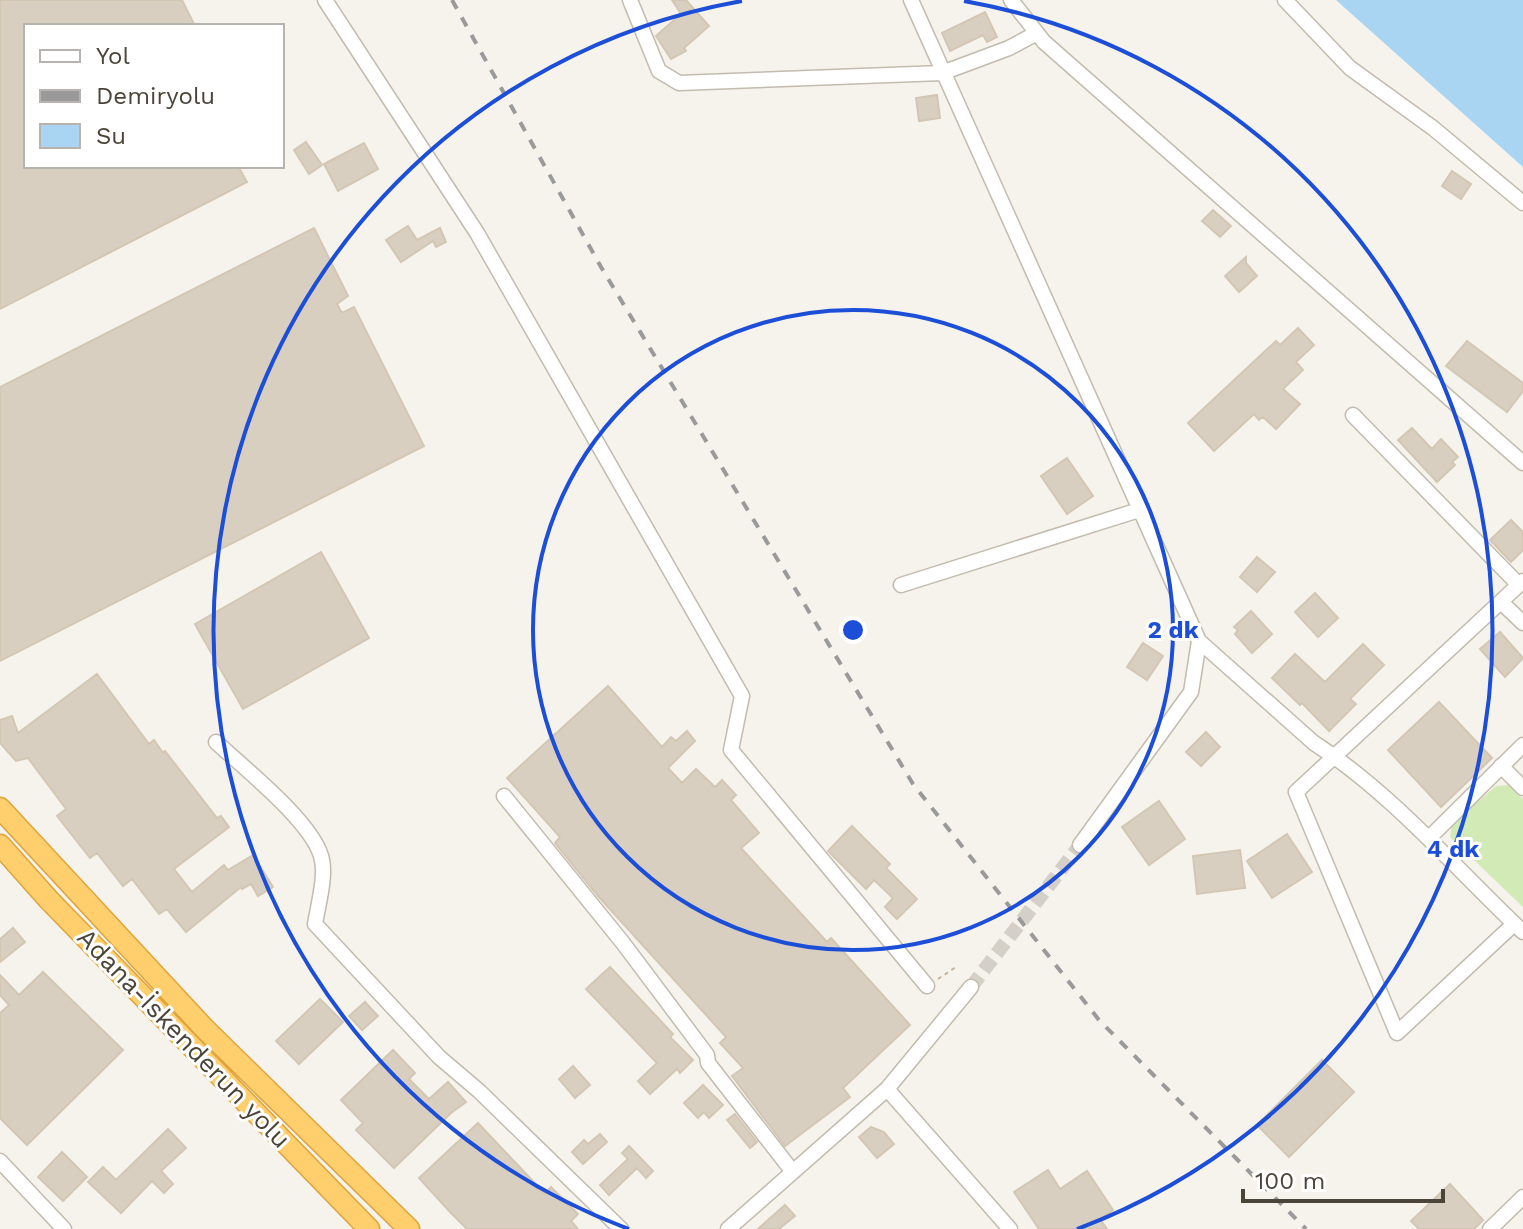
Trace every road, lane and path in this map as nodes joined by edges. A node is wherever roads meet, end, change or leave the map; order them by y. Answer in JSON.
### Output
{"nodes":[{"id":1,"x":325,"y":0,"type":"edge"},
{"id":2,"x":630,"y":0,"type":"edge"},
{"id":3,"x":911,"y":0,"type":"edge"},
{"id":4,"x":1011,"y":0,"type":"edge"},
{"id":5,"x":1285,"y":0,"type":"edge"},
{"id":6,"x":1035,"y":34,"type":"junction"},
{"id":7,"x":942,"y":73,"type":"junction"},
{"id":8,"x":1523,"y":203,"type":"edge"},
{"id":9,"x":1353,"y":415,"type":"dead end"},
{"id":10,"x":1523,"y":463,"type":"edge"},
{"id":11,"x":1139,"y":510,"type":"junction"},
{"id":12,"x":1521,"y":583,"type":"edge"},
{"id":13,"x":901,"y":585,"type":"dead end"},
{"id":14,"x":1501,"y":602,"type":"junction"},
{"id":15,"x":1523,"y":623,"type":"edge"},
{"id":16,"x":1199,"y":641,"type":"junction"},
{"id":17,"x":216,"y":742,"type":"dead end"},
{"id":18,"x":1523,"y":745,"type":"edge"},
{"id":19,"x":1335,"y":757,"type":"junction"},
{"id":20,"x":1501,"y":766,"type":"junction"},
{"id":21,"x":1523,"y":788,"type":"edge"},
{"id":22,"x":504,"y":796,"type":"dead end"},
{"id":23,"x":0,"y":808,"type":"edge"},
{"id":24,"x":1429,"y":838,"type":"junction"},
{"id":25,"x":0,"y":845,"type":"edge"},
{"id":26,"x":1080,"y":845,"type":"tunnel mouth"},
{"id":27,"x":0,"y":865,"type":"edge"},
{"id":28,"x":49,"y":900,"type":"junction"},
{"id":29,"x":1518,"y":928,"type":"edge"},
{"id":30,"x":956,"y":967,"type":"dead end"},
{"id":31,"x":927,"y":986,"type":"joint"},
{"id":32,"x":971,"y":987,"type":"tunnel mouth"},
{"id":33,"x":887,"y":1089,"type":"junction"},
{"id":34,"x":0,"y":1161,"type":"edge"},
{"id":35,"x":793,"y":1172,"type":"junction"},
{"id":36,"x":1523,"y":1197,"type":"edge"},
{"id":37,"x":64,"y":1229,"type":"edge"},
{"id":38,"x":369,"y":1229,"type":"edge"},
{"id":39,"x":409,"y":1229,"type":"edge"},
{"id":40,"x":621,"y":1229,"type":"edge"},
{"id":41,"x":728,"y":1229,"type":"edge"},
{"id":42,"x":1010,"y":1229,"type":"edge"},
{"id":43,"x":1490,"y":1229,"type":"edge"}],
"edges":[{"from":1,"to":31,"type":"street"},
{"from":2,"to":7,"type":"street"},
{"from":3,"to":7,"type":"street"},
{"from":4,"to":6,"type":"street"},
{"from":5,"to":8,"type":"street"},
{"from":6,"to":7,"type":"street"},
{"from":6,"to":10,"type":"street"},
{"from":7,"to":11,"type":"street"},
{"from":9,"to":12,"type":"street"},
{"from":11,"to":13,"type":"street"},
{"from":11,"to":16,"type":"street"},
{"from":12,"to":14,"type":"street"},
{"from":14,"to":15,"type":"street"},
{"from":14,"to":19,"type":"street"},
{"from":16,"to":19,"type":"street"},
{"from":16,"to":26,"type":"street"},
{"from":17,"to":40,"type":"street"},
{"from":18,"to":20,"type":"street"},
{"from":19,"to":24,"type":"street"},
{"from":19,"to":29,"type":"street"},
{"from":20,"to":21,"type":"street"},
{"from":20,"to":24,"type":"street"},
{"from":22,"to":35,"type":"street"},
{"from":23,"to":39,"type":"highway"},
{"from":24,"to":29,"type":"street"},
{"from":25,"to":28,"type":"highway","name":"Adana-İskenderun yolu"},
{"from":27,"to":28,"type":"street"},
{"from":28,"to":38,"type":"highway","name":"Adana-İskenderun yolu"},
{"from":30,"to":31,"type":"path"},
{"from":32,"to":33,"type":"street"},
{"from":33,"to":35,"type":"street"},
{"from":33,"to":42,"type":"street"},
{"from":34,"to":37,"type":"street"},
{"from":35,"to":41,"type":"street"},
{"from":36,"to":43,"type":"street"}]}
